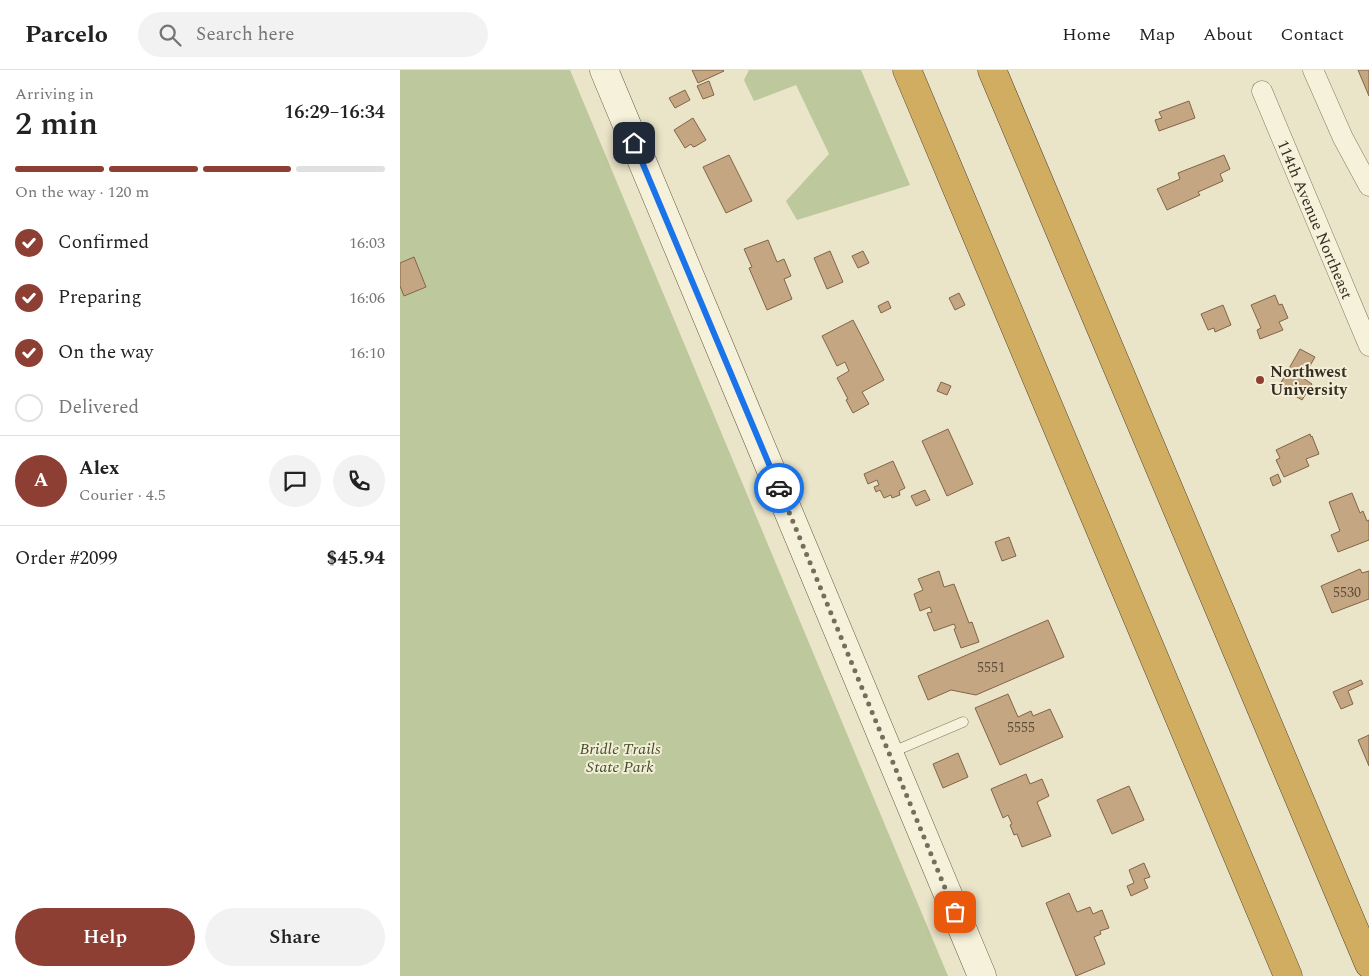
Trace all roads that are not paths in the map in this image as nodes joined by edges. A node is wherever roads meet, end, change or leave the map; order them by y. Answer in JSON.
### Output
{"nodes":[{"id":1,"x":604,"y":70,"type":"edge"},
{"id":2,"x":907,"y":70,"type":"edge"},
{"id":3,"x":992,"y":70,"type":"edge"},
{"id":4,"x":1314,"y":70,"type":"edge"},
{"id":5,"x":1262,"y":91,"type":"dead end"},
{"id":6,"x":1369,"y":186,"type":"edge"},
{"id":7,"x":1369,"y":346,"type":"edge"},
{"id":8,"x":963,"y":722,"type":"dead end"},
{"id":9,"x":889,"y":754,"type":"junction"},
{"id":10,"x":1369,"y":964,"type":"edge"},
{"id":11,"x":982,"y":976,"type":"edge"},
{"id":12,"x":1288,"y":976,"type":"edge"}],
"edges":[{"from":1,"to":9,"type":"street"},
{"from":2,"to":12,"type":"highway"},
{"from":3,"to":10,"type":"highway"},
{"from":4,"to":6,"type":"street"},
{"from":5,"to":7,"type":"street","name":"114th Avenue Northeast"},
{"from":8,"to":9,"type":"lane"},
{"from":9,"to":11,"type":"street"}]}
